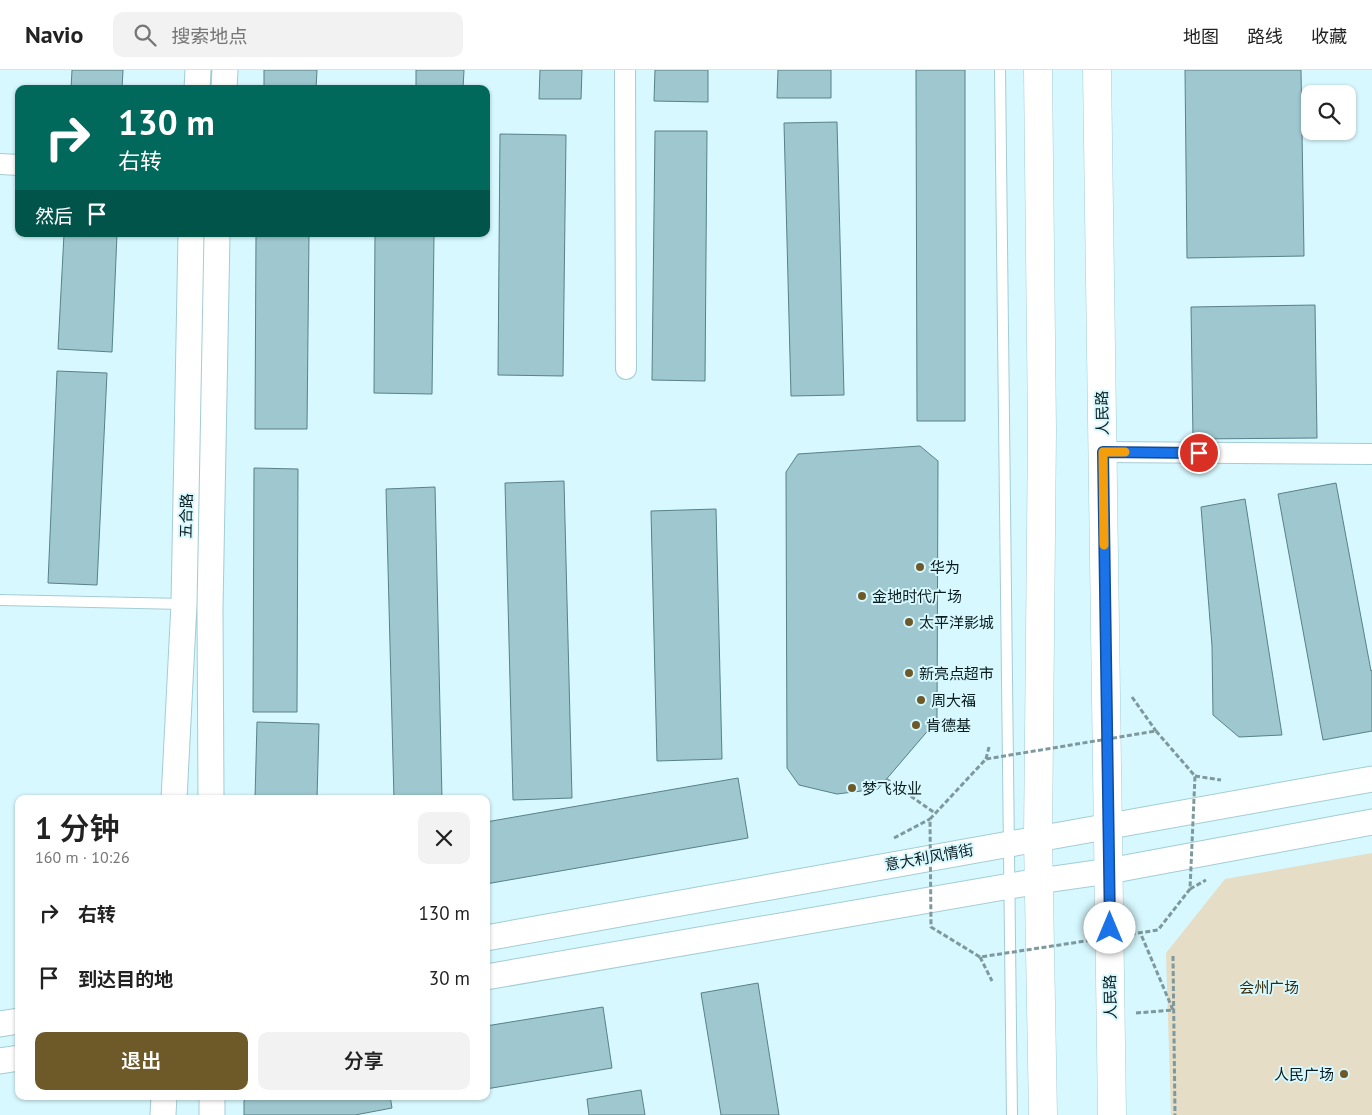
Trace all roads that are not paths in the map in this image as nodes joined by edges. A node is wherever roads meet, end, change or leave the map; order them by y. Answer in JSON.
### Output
{"nodes":[{"id":1,"x":198,"y":70,"type":"edge"},
{"id":2,"x":225,"y":70,"type":"edge"},
{"id":3,"x":625,"y":70,"type":"edge"},
{"id":4,"x":1000,"y":70,"type":"edge"},
{"id":5,"x":1038,"y":70,"type":"edge"},
{"id":6,"x":1097,"y":70,"type":"edge"},
{"id":7,"x":197,"y":85,"type":"edge"},
{"id":8,"x":224,"y":85,"type":"edge"},
{"id":9,"x":0,"y":164,"type":"edge"},
{"id":10,"x":15,"y":165,"type":"edge"},
{"id":11,"x":191,"y":237,"type":"edge"},
{"id":12,"x":217,"y":237,"type":"edge"},
{"id":13,"x":626,"y":369,"type":"dead end"},
{"id":14,"x":1103,"y":452,"type":"junction"},
{"id":15,"x":1372,"y":454,"type":"edge"},
{"id":16,"x":0,"y":600,"type":"edge"},
{"id":17,"x":184,"y":604,"type":"junction"},
{"id":18,"x":1372,"y":779,"type":"edge"},
{"id":19,"x":174,"y":795,"type":"edge"},
{"id":20,"x":211,"y":795,"type":"edge"},
{"id":21,"x":1372,"y":822,"type":"edge"},
{"id":22,"x":1109,"y":825,"type":"junction"},
{"id":23,"x":1038,"y":838,"type":"junction"},
{"id":24,"x":1008,"y":843,"type":"junction"},
{"id":25,"x":1109,"y":871,"type":"junction"},
{"id":26,"x":1039,"y":881,"type":"junction"},
{"id":27,"x":1009,"y":886,"type":"junction"},
{"id":28,"x":490,"y":937,"type":"edge"},
{"id":29,"x":490,"y":976,"type":"edge"},
{"id":30,"x":15,"y":1021,"type":"edge"},
{"id":31,"x":0,"y":1024,"type":"edge"},
{"id":32,"x":15,"y":1059,"type":"edge"},
{"id":33,"x":0,"y":1061,"type":"edge"},
{"id":34,"x":164,"y":1100,"type":"edge"},
{"id":35,"x":212,"y":1100,"type":"edge"},
{"id":36,"x":163,"y":1115,"type":"edge"},
{"id":37,"x":212,"y":1115,"type":"edge"},
{"id":38,"x":1012,"y":1115,"type":"edge"},
{"id":39,"x":1043,"y":1115,"type":"edge"},
{"id":40,"x":1112,"y":1115,"type":"edge"}],
"edges":[{"from":1,"to":7,"type":"street"},
{"from":2,"to":8,"type":"street"},
{"from":3,"to":13,"type":"street"},
{"from":4,"to":24,"type":"lane"},
{"from":5,"to":23,"type":"main road"},
{"from":6,"to":14,"type":"main road","name":"人民路"},
{"from":9,"to":10,"type":"street"},
{"from":11,"to":17,"type":"street","name":"五合路"},
{"from":12,"to":20,"type":"street","name":"五合路"},
{"from":14,"to":15,"type":"street"},
{"from":14,"to":22,"type":"main road","name":"人民路"},
{"from":16,"to":17,"type":"lane"},
{"from":17,"to":19,"type":"street","name":"五合路"},
{"from":18,"to":22,"type":"street","name":"意大利风情街"},
{"from":21,"to":25,"type":"street"},
{"from":22,"to":23,"type":"street","name":"意大利风情街"},
{"from":22,"to":25,"type":"main road","name":"人民路"},
{"from":23,"to":24,"type":"street","name":"意大利风情街"},
{"from":23,"to":26,"type":"main road"},
{"from":24,"to":27,"type":"lane"},
{"from":24,"to":28,"type":"street","name":"意大利风情街"},
{"from":25,"to":26,"type":"street"},
{"from":25,"to":40,"type":"main road","name":"人民路"},
{"from":26,"to":27,"type":"street"},
{"from":26,"to":39,"type":"main road"},
{"from":27,"to":29,"type":"street"},
{"from":27,"to":38,"type":"lane"},
{"from":30,"to":31,"type":"street"},
{"from":32,"to":33,"type":"street"},
{"from":34,"to":36,"type":"street"},
{"from":35,"to":37,"type":"street"}]}
